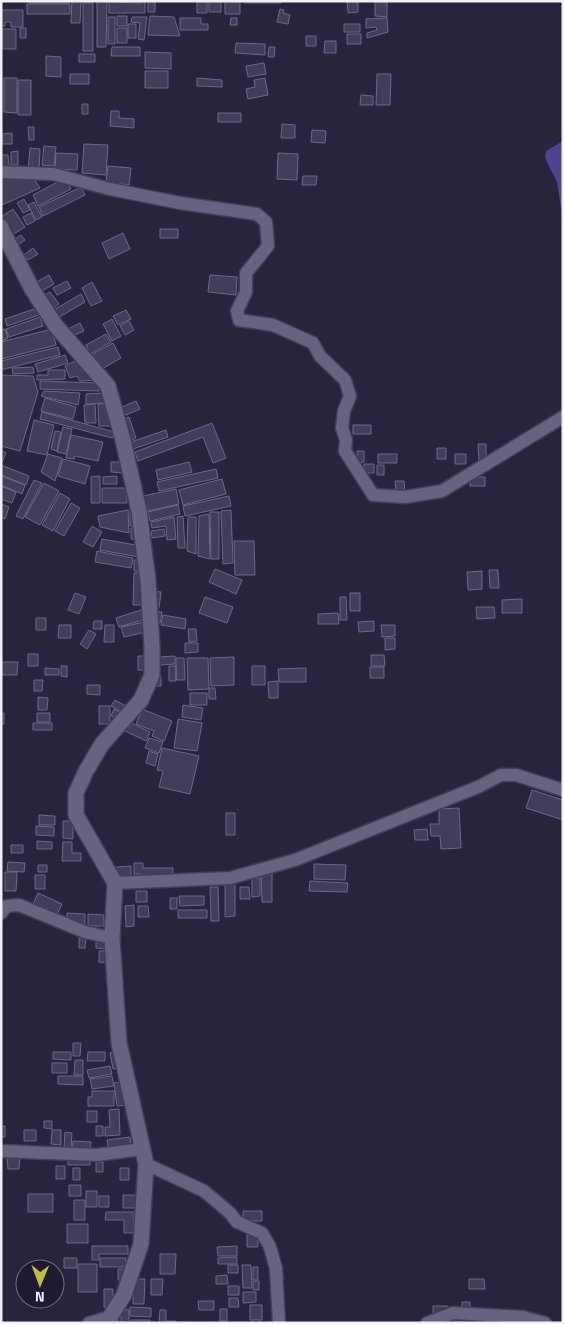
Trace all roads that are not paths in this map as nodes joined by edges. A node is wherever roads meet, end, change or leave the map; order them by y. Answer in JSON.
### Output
{"nodes":[{"id":1,"x":1,"y":172,"type":"edge"},
{"id":2,"x":1,"y":226,"type":"edge"},
{"id":3,"x":563,"y":417,"type":"edge"},
{"id":4,"x":563,"y":790,"type":"edge"},
{"id":5,"x":115,"y":883,"type":"junction"},
{"id":6,"x":3,"y":907,"type":"edge"},
{"id":7,"x":112,"y":938,"type":"junction"},
{"id":8,"x":1,"y":1151,"type":"edge"},
{"id":9,"x":144,"y":1156,"type":"junction"},
{"id":10,"x":111,"y":1320,"type":"edge"},
{"id":11,"x":89,"y":1323,"type":"edge"},
{"id":12,"x":279,"y":1323,"type":"edge"},
{"id":13,"x":427,"y":1323,"type":"edge"},
{"id":14,"x":545,"y":1323,"type":"edge"}],
"edges":[{"from":1,"to":3,"type":"street"},
{"from":2,"to":5,"type":"street"},
{"from":4,"to":5,"type":"street"},
{"from":5,"to":7,"type":"street"},
{"from":6,"to":7,"type":"street"},
{"from":7,"to":9,"type":"street"},
{"from":8,"to":9,"type":"street"},
{"from":9,"to":10,"type":"street"},
{"from":9,"to":12,"type":"street"},
{"from":10,"to":11,"type":"street"},
{"from":13,"to":14,"type":"street"}]}
